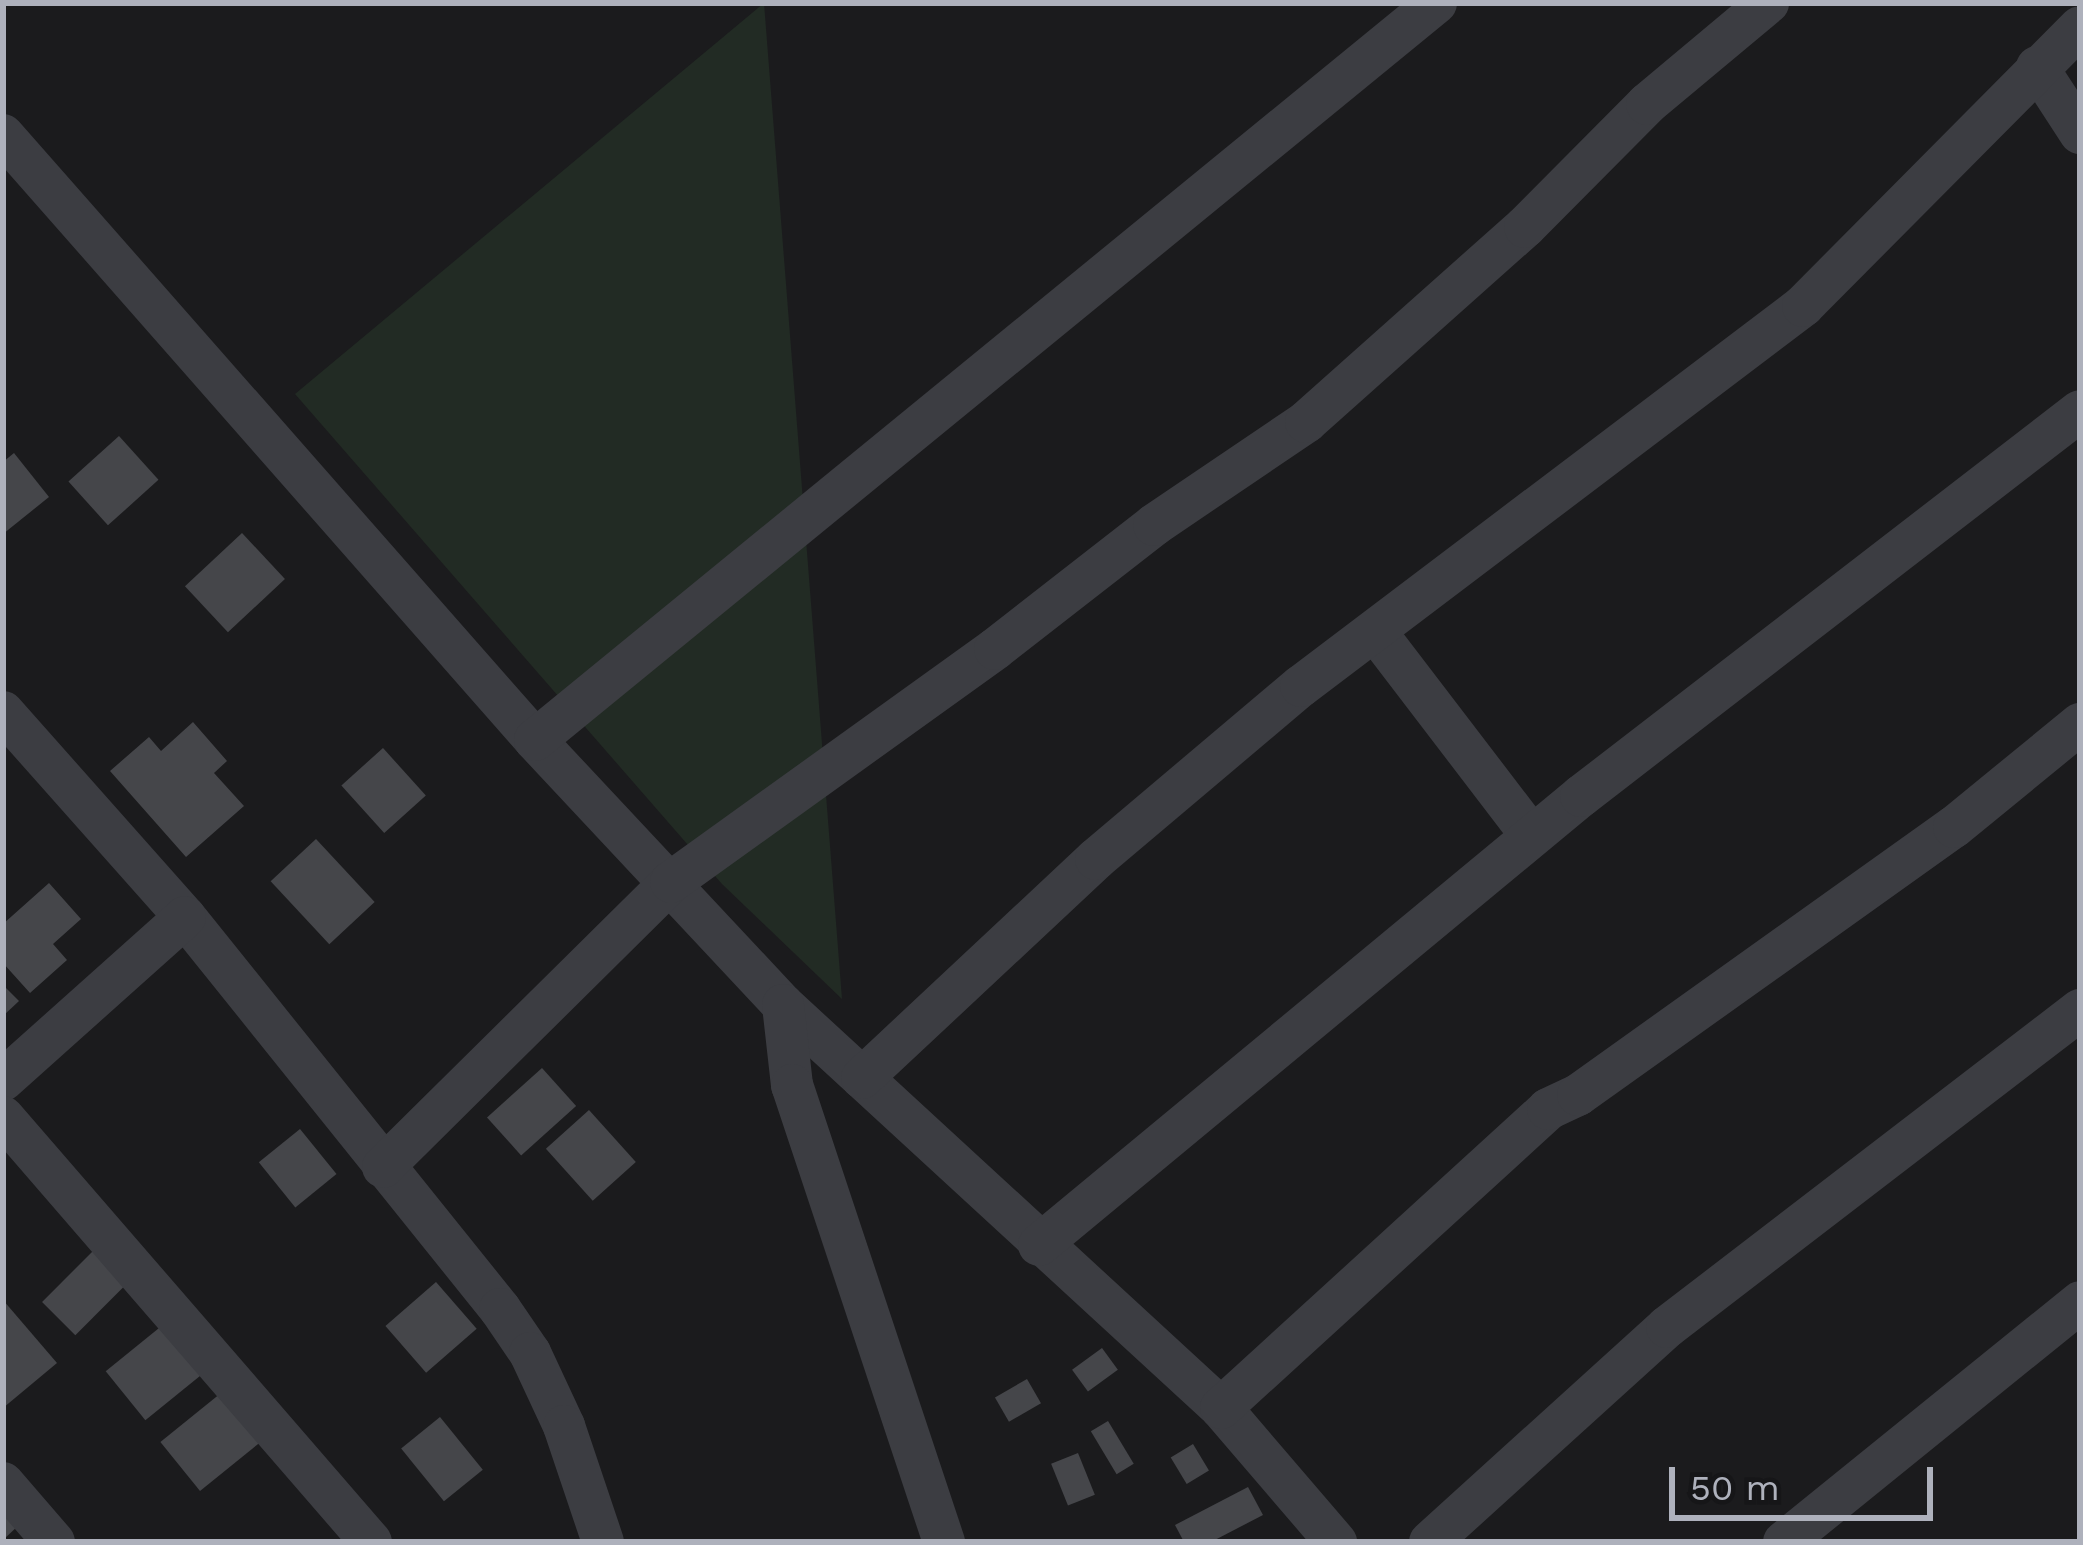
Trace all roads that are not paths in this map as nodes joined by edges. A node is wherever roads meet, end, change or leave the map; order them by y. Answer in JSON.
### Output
{"nodes":[{"id":1,"x":1436,"y":3,"type":"edge"},
{"id":2,"x":1768,"y":3,"type":"edge"},
{"id":3,"x":2080,"y":27,"type":"edge"},
{"id":4,"x":2037,"y":67,"type":"junction"},
{"id":5,"x":2080,"y":133,"type":"edge"},
{"id":6,"x":3,"y":135,"type":"edge"},
{"id":7,"x":2080,"y":411,"type":"edge"},
{"id":8,"x":1376,"y":631,"type":"junction"},
{"id":9,"x":2080,"y":724,"type":"edge"},
{"id":10,"x":8,"y":727,"type":"edge"},
{"id":11,"x":535,"y":740,"type":"junction"},
{"id":12,"x":1532,"y":836,"type":"junction"},
{"id":13,"x":671,"y":882,"type":"junction"},
{"id":14,"x":185,"y":917,"type":"junction"},
{"id":15,"x":783,"y":1005,"type":"junction"},
{"id":16,"x":2080,"y":1010,"type":"edge"},
{"id":17,"x":862,"y":1078,"type":"junction"},
{"id":18,"x":3,"y":1080,"type":"edge"},
{"id":19,"x":3,"y":1117,"type":"edge"},
{"id":20,"x":383,"y":1167,"type":"junction"},
{"id":21,"x":1040,"y":1245,"type":"junction"},
{"id":22,"x":2080,"y":1302,"type":"edge"},
{"id":23,"x":1221,"y":1408,"type":"junction"},
{"id":24,"x":3,"y":1483,"type":"edge"},
{"id":25,"x":1326,"y":1534,"type":"edge"},
{"id":26,"x":54,"y":1542,"type":"edge"},
{"id":27,"x":371,"y":1542,"type":"edge"},
{"id":28,"x":603,"y":1542,"type":"edge"},
{"id":29,"x":944,"y":1542,"type":"edge"},
{"id":30,"x":1430,"y":1542,"type":"edge"},
{"id":31,"x":1784,"y":1542,"type":"edge"}],
"edges":[{"from":1,"to":11,"type":"street"},
{"from":2,"to":13,"type":"street"},
{"from":3,"to":4,"type":"street"},
{"from":4,"to":5,"type":"street"},
{"from":4,"to":8,"type":"street"},
{"from":6,"to":11,"type":"street"},
{"from":7,"to":12,"type":"street"},
{"from":8,"to":12,"type":"street"},
{"from":8,"to":17,"type":"street"},
{"from":9,"to":23,"type":"street"},
{"from":10,"to":14,"type":"street"},
{"from":11,"to":13,"type":"street"},
{"from":12,"to":21,"type":"street"},
{"from":13,"to":15,"type":"street"},
{"from":13,"to":20,"type":"street"},
{"from":14,"to":18,"type":"street"},
{"from":14,"to":20,"type":"street"},
{"from":15,"to":17,"type":"street"},
{"from":15,"to":29,"type":"street"},
{"from":16,"to":30,"type":"street"},
{"from":17,"to":21,"type":"street"},
{"from":19,"to":27,"type":"street"},
{"from":20,"to":28,"type":"street"},
{"from":21,"to":23,"type":"street"},
{"from":22,"to":31,"type":"street"},
{"from":23,"to":25,"type":"street"},
{"from":24,"to":26,"type":"street"}]}
